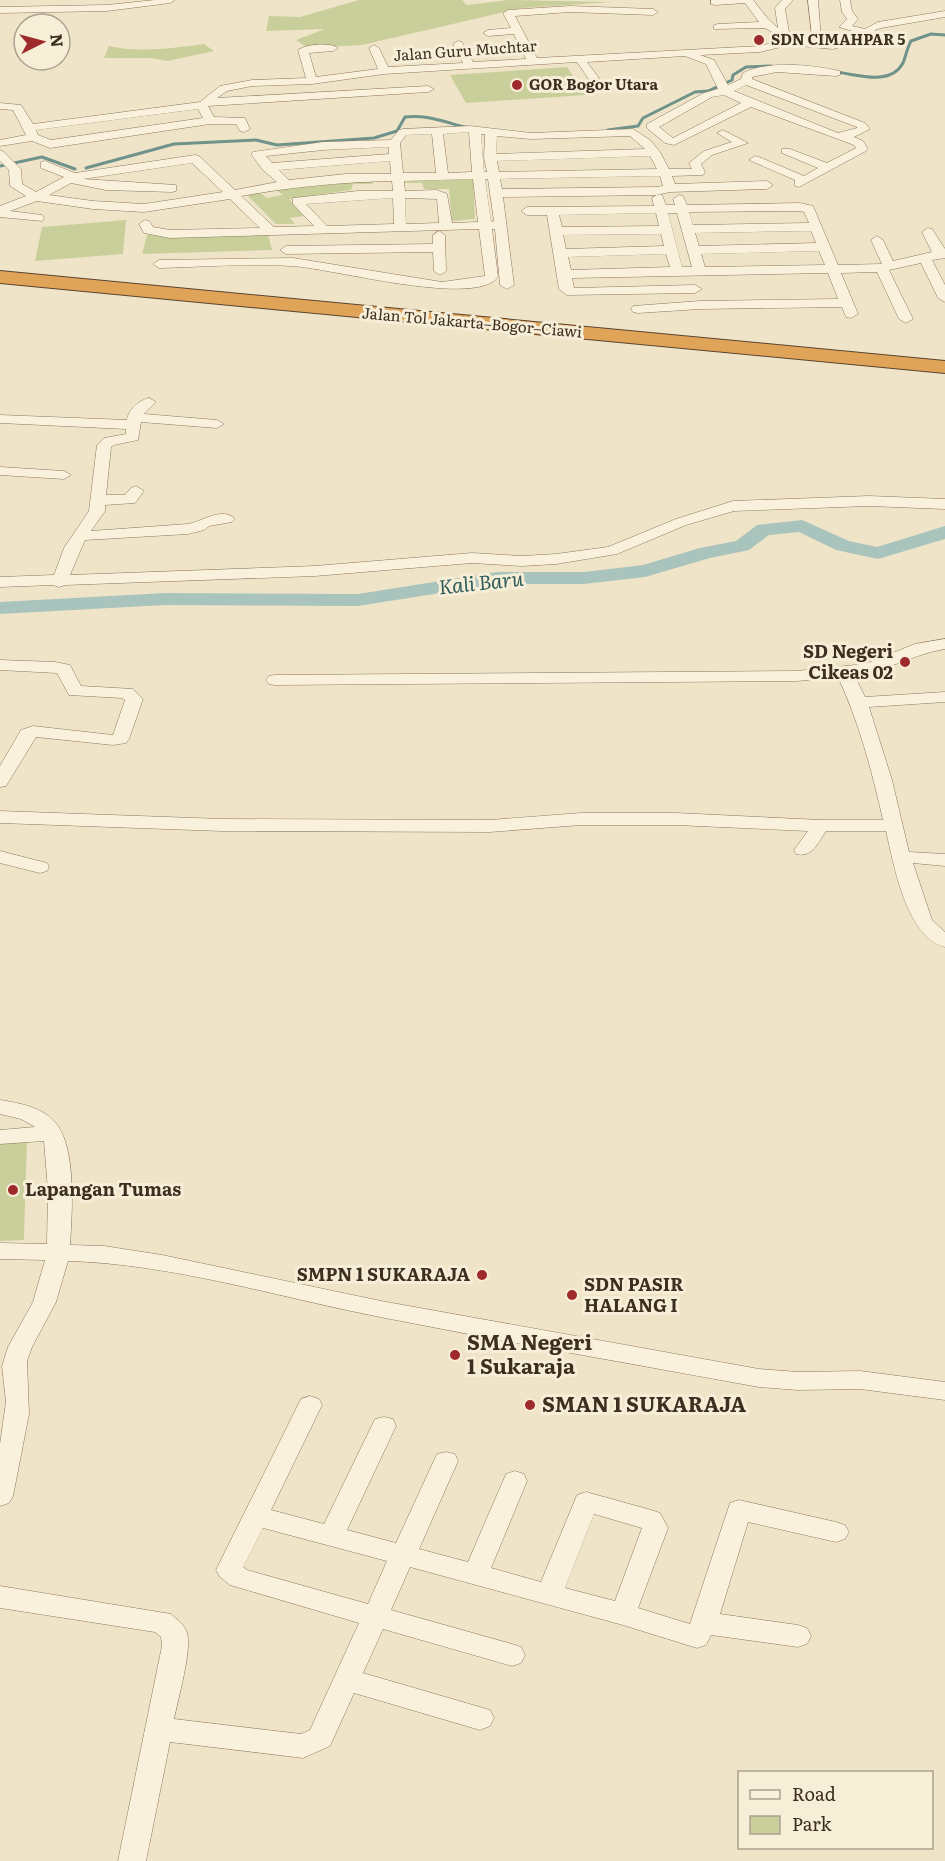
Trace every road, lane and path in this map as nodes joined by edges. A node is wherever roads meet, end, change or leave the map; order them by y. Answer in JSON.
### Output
{"nodes":[{"id":1,"x":170,"y":0,"type":"edge"},
{"id":2,"x":788,"y":0,"type":"edge"},
{"id":3,"x":813,"y":0,"type":"edge"},
{"id":4,"x":845,"y":0,"type":"edge"},
{"id":5,"x":111,"y":4,"type":"edge"},
{"id":6,"x":0,"y":10,"type":"edge"},
{"id":7,"x":653,"y":12,"type":"dead end"},
{"id":8,"x":945,"y":14,"type":"edge"},
{"id":9,"x":726,"y":18,"type":"junction"},
{"id":10,"x":766,"y":25,"type":"junction"},
{"id":11,"x":718,"y":27,"type":"dead end"},
{"id":12,"x":517,"y":31,"type":"junction"},
{"id":13,"x":488,"y":33,"type":"dead end"},
{"id":14,"x":870,"y":33,"type":"junction"},
{"id":15,"x":817,"y":36,"type":"junction"},
{"id":16,"x":833,"y":36,"type":"dead end"},
{"id":17,"x":784,"y":39,"type":"junction"},
{"id":18,"x":458,"y":44,"type":"dead end"},
{"id":19,"x":333,"y":48,"type":"dead end"},
{"id":20,"x":374,"y":48,"type":"dead end"},
{"id":21,"x":681,"y":52,"type":"junction"},
{"id":22,"x":579,"y":58,"type":"junction"},
{"id":23,"x":533,"y":62,"type":"junction"},
{"id":24,"x":470,"y":66,"type":"junction"},
{"id":25,"x":776,"y":69,"type":"junction"},
{"id":26,"x":384,"y":71,"type":"junction"},
{"id":27,"x":836,"y":73,"type":"dead end"},
{"id":28,"x":312,"y":81,"type":"junction"},
{"id":29,"x":746,"y":81,"type":"junction"},
{"id":30,"x":723,"y":86,"type":"junction"},
{"id":31,"x":428,"y":89,"type":"dead end"},
{"id":32,"x":601,"y":89,"type":"dead end"},
{"id":33,"x":787,"y":97,"type":"junction"},
{"id":34,"x":750,"y":103,"type":"junction"},
{"id":35,"x":205,"y":104,"type":"junction"},
{"id":36,"x":0,"y":106,"type":"edge"},
{"id":37,"x":776,"y":113,"type":"junction"},
{"id":38,"x":116,"y":115,"type":"junction"},
{"id":39,"x":210,"y":121,"type":"junction"},
{"id":40,"x":760,"y":121,"type":"dead end"},
{"id":41,"x":244,"y":129,"type":"dead end"},
{"id":42,"x":437,"y":130,"type":"junction"},
{"id":43,"x":475,"y":130,"type":"junction"},
{"id":44,"x":129,"y":131,"type":"junction"},
{"id":45,"x":31,"y":132,"type":"junction"},
{"id":46,"x":491,"y":132,"type":"junction"},
{"id":47,"x":723,"y":133,"type":"dead end"},
{"id":48,"x":531,"y":136,"type":"junction"},
{"id":49,"x":843,"y":137,"type":"junction"},
{"id":50,"x":396,"y":139,"type":"junction"},
{"id":51,"x":0,"y":143,"type":"edge"},
{"id":52,"x":786,"y":151,"type":"dead end"},
{"id":53,"x":654,"y":152,"type":"junction"},
{"id":54,"x":576,"y":155,"type":"junction"},
{"id":55,"x":395,"y":157,"type":"junction"},
{"id":56,"x":530,"y":157,"type":"junction"},
{"id":57,"x":490,"y":158,"type":"junction"},
{"id":58,"x":755,"y":160,"type":"dead end"},
{"id":59,"x":8,"y":161,"type":"edge"},
{"id":60,"x":153,"y":164,"type":"junction"},
{"id":61,"x":45,"y":165,"type":"dead end"},
{"id":62,"x":703,"y":165,"type":"junction"},
{"id":63,"x":267,"y":167,"type":"junction"},
{"id":64,"x":828,"y":168,"type":"junction"},
{"id":65,"x":665,"y":173,"type":"junction"},
{"id":66,"x":581,"y":174,"type":"junction"},
{"id":67,"x":442,"y":175,"type":"junction"},
{"id":68,"x":478,"y":175,"type":"junction"},
{"id":69,"x":494,"y":175,"type":"junction"},
{"id":70,"x":397,"y":176,"type":"junction"},
{"id":71,"x":717,"y":176,"type":"dead end"},
{"id":72,"x":70,"y":178,"type":"junction"},
{"id":73,"x":121,"y":180,"type":"dead end"},
{"id":74,"x":171,"y":184,"type":"junction"},
{"id":75,"x":286,"y":184,"type":"junction"},
{"id":76,"x":767,"y":185,"type":"dead end"},
{"id":77,"x":673,"y":187,"type":"junction"},
{"id":78,"x":656,"y":191,"type":"junction"},
{"id":79,"x":585,"y":192,"type":"junction"},
{"id":80,"x":496,"y":193,"type":"junction"},
{"id":81,"x":399,"y":194,"type":"junction"},
{"id":82,"x":235,"y":195,"type":"junction"},
{"id":83,"x":36,"y":197,"type":"junction"},
{"id":84,"x":661,"y":209,"type":"junction"},
{"id":85,"x":681,"y":209,"type":"junction"},
{"id":86,"x":0,"y":211,"type":"edge"},
{"id":87,"x":527,"y":211,"type":"dead end"},
{"id":88,"x":552,"y":211,"type":"junction"},
{"id":89,"x":196,"y":212,"type":"junction"},
{"id":90,"x":358,"y":212,"type":"junction"},
{"id":91,"x":38,"y":218,"type":"dead end"},
{"id":92,"x":145,"y":224,"type":"dead end"},
{"id":93,"x":500,"y":225,"type":"junction"},
{"id":94,"x":484,"y":226,"type":"junction"},
{"id":95,"x":400,"y":227,"type":"junction"},
{"id":96,"x":816,"y":227,"type":"junction"},
{"id":97,"x":688,"y":229,"type":"junction"},
{"id":98,"x":324,"y":230,"type":"junction"},
{"id":99,"x":665,"y":230,"type":"junction"},
{"id":100,"x":275,"y":231,"type":"junction"},
{"id":101,"x":556,"y":231,"type":"junction"},
{"id":102,"x":928,"y":232,"type":"dead end"},
{"id":103,"x":219,"y":233,"type":"junction"},
{"id":104,"x":170,"y":234,"type":"junction"},
{"id":105,"x":442,"y":236,"type":"junction"},
{"id":106,"x":877,"y":240,"type":"dead end"},
{"id":107,"x":824,"y":247,"type":"junction"},
{"id":108,"x":376,"y":249,"type":"junction"},
{"id":109,"x":280,"y":250,"type":"junction"},
{"id":110,"x":670,"y":250,"type":"junction"},
{"id":111,"x":693,"y":250,"type":"junction"},
{"id":112,"x":560,"y":253,"type":"junction"},
{"id":113,"x":942,"y":254,"type":"edge"},
{"id":114,"x":219,"y":256,"type":"dead end"},
{"id":115,"x":925,"y":258,"type":"junction"},
{"id":116,"x":270,"y":262,"type":"junction"},
{"id":117,"x":885,"y":267,"type":"junction"},
{"id":118,"x":833,"y":269,"type":"junction"},
{"id":119,"x":689,"y":271,"type":"junction"},
{"id":120,"x":565,"y":273,"type":"junction"},
{"id":121,"x":0,"y":277,"type":"edge"},
{"id":122,"x":507,"y":285,"type":"dead end"},
{"id":123,"x":0,"y":289,"type":"edge"},
{"id":124,"x":695,"y":289,"type":"junction"},
{"id":125,"x":945,"y":298,"type":"edge"},
{"id":126,"x":700,"y":305,"type":"junction"},
{"id":127,"x":638,"y":309,"type":"dead end"},
{"id":128,"x":906,"y":319,"type":"dead end"},
{"id":129,"x":618,"y":343,"type":"junction"},
{"id":130,"x":945,"y":368,"type":"edge"},
{"id":131,"x":945,"y":378,"type":"edge"},
{"id":132,"x":149,"y":402,"type":"dead end"},
{"id":133,"x":0,"y":419,"type":"edge"},
{"id":134,"x":135,"y":421,"type":"junction"},
{"id":135,"x":217,"y":424,"type":"dead end"},
{"id":136,"x":0,"y":471,"type":"edge"},
{"id":137,"x":64,"y":475,"type":"dead end"},
{"id":138,"x":136,"y":491,"type":"dead end"},
{"id":139,"x":99,"y":500,"type":"junction"},
{"id":140,"x":945,"y":504,"type":"edge"},
{"id":141,"x":227,"y":519,"type":"dead end"},
{"id":142,"x":81,"y":536,"type":"junction"},
{"id":143,"x":0,"y":582,"type":"edge"},
{"id":144,"x":59,"y":582,"type":"junction"},
{"id":145,"x":945,"y":644,"type":"edge"},
{"id":146,"x":0,"y":666,"type":"edge"},
{"id":147,"x":844,"y":672,"type":"junction"},
{"id":148,"x":275,"y":680,"type":"dead end"},
{"id":149,"x":945,"y":697,"type":"edge"},
{"id":150,"x":859,"y":703,"type":"junction"},
{"id":151,"x":6,"y":763,"type":"edge"},
{"id":152,"x":0,"y":782,"type":"edge"},
{"id":153,"x":0,"y":817,"type":"edge"},
{"id":154,"x":894,"y":825,"type":"junction"},
{"id":155,"x":821,"y":826,"type":"junction"},
{"id":156,"x":803,"y":850,"type":"dead end"},
{"id":157,"x":0,"y":857,"type":"edge"},
{"id":158,"x":901,"y":857,"type":"junction"},
{"id":159,"x":945,"y":860,"type":"edge"},
{"id":160,"x":40,"y":867,"type":"dead end"},
{"id":161,"x":945,"y":941,"type":"edge"},
{"id":162,"x":0,"y":1107,"type":"edge"},
{"id":163,"x":52,"y":1133,"type":"junction"},
{"id":164,"x":0,"y":1137,"type":"edge"},
{"id":165,"x":0,"y":1251,"type":"edge"},
{"id":166,"x":58,"y":1251,"type":"junction"},
{"id":167,"x":945,"y":1391,"type":"edge"},
{"id":168,"x":310,"y":1405,"type":"dead end"},
{"id":169,"x":384,"y":1426,"type":"dead end"},
{"id":170,"x":446,"y":1461,"type":"dead end"},
{"id":171,"x":515,"y":1481,"type":"dead end"},
{"id":172,"x":0,"y":1496,"type":"edge"},
{"id":173,"x":256,"y":1516,"type":"junction"},
{"id":174,"x":836,"y":1532,"type":"dead end"},
{"id":175,"x":331,"y":1536,"type":"junction"},
{"id":176,"x":402,"y":1554,"type":"junction"},
{"id":177,"x":477,"y":1574,"type":"junction"},
{"id":178,"x":549,"y":1594,"type":"junction"},
{"id":179,"x":0,"y":1597,"type":"edge"},
{"id":180,"x":623,"y":1614,"type":"junction"},
{"id":181,"x":375,"y":1616,"type":"junction"},
{"id":182,"x":704,"y":1623,"type":"junction"},
{"id":183,"x":798,"y":1636,"type":"dead end"},
{"id":184,"x":512,"y":1655,"type":"dead end"},
{"id":185,"x":345,"y":1679,"type":"junction"},
{"id":186,"x":480,"y":1718,"type":"dead end"},
{"id":187,"x":160,"y":1729,"type":"junction"},
{"id":188,"x":132,"y":1861,"type":"edge"}],
"edges":[{"from":1,"to":5,"type":"street"},
{"from":2,"to":17,"type":"street"},
{"from":3,"to":15,"type":"street"},
{"from":4,"to":14,"type":"street"},
{"from":5,"to":6,"type":"street"},
{"from":7,"to":12,"type":"street"},
{"from":8,"to":14,"type":"street","name":"Jalan Guru Muchtar"},
{"from":9,"to":10,"type":"street"},
{"from":9,"to":10,"type":"street"},
{"from":9,"to":11,"type":"street"},
{"from":10,"to":17,"type":"street"},
{"from":12,"to":13,"type":"street"},
{"from":12,"to":23,"type":"street"},
{"from":14,"to":17,"type":"street","name":"Jalan Guru Muchtar"},
{"from":15,"to":16,"type":"street"},
{"from":15,"to":17,"type":"street"},
{"from":17,"to":21,"type":"street","name":"Jalan Guru Muchtar"},
{"from":18,"to":24,"type":"street"},
{"from":19,"to":28,"type":"street"},
{"from":20,"to":26,"type":"street"},
{"from":21,"to":22,"type":"street","name":"Jalan Guru Muchtar"},
{"from":21,"to":30,"type":"street"},
{"from":22,"to":23,"type":"street","name":"Jalan Guru Muchtar"},
{"from":22,"to":32,"type":"street"},
{"from":23,"to":24,"type":"street","name":"Jalan Guru Muchtar"},
{"from":24,"to":26,"type":"street","name":"Jalan Guru Muchtar"},
{"from":25,"to":27,"type":"street"},
{"from":25,"to":29,"type":"street"},
{"from":25,"to":33,"type":"street"},
{"from":26,"to":28,"type":"street","name":"Jalan Guru Muchtar"},
{"from":28,"to":35,"type":"street","name":"Jalan Guru Muchtar"},
{"from":29,"to":30,"type":"street"},
{"from":29,"to":33,"type":"street"},
{"from":30,"to":34,"type":"street"},
{"from":30,"to":34,"type":"street"},
{"from":31,"to":35,"type":"street"},
{"from":33,"to":49,"type":"street"},
{"from":34,"to":37,"type":"street"},
{"from":35,"to":38,"type":"street","name":"Jalan Guru Muchtar"},
{"from":35,"to":39,"type":"street"},
{"from":36,"to":45,"type":"street"},
{"from":37,"to":40,"type":"street"},
{"from":37,"to":49,"type":"street"},
{"from":38,"to":44,"type":"street"},
{"from":38,"to":45,"type":"street","name":"Jalan Guru Muchtar"},
{"from":39,"to":41,"type":"street"},
{"from":39,"to":44,"type":"street"},
{"from":42,"to":43,"type":"street"},
{"from":42,"to":50,"type":"street"},
{"from":42,"to":67,"type":"street"},
{"from":43,"to":46,"type":"street"},
{"from":43,"to":68,"type":"street"},
{"from":44,"to":45,"type":"street"},
{"from":45,"to":51,"type":"street","name":"Jalan Guru Muchtar"},
{"from":46,"to":48,"type":"street"},
{"from":46,"to":57,"type":"street"},
{"from":47,"to":62,"type":"street"},
{"from":48,"to":53,"type":"street"},
{"from":48,"to":56,"type":"street"},
{"from":49,"to":64,"type":"street"},
{"from":50,"to":55,"type":"street"},
{"from":50,"to":63,"type":"street"},
{"from":52,"to":64,"type":"street"},
{"from":53,"to":54,"type":"street"},
{"from":53,"to":65,"type":"street"},
{"from":54,"to":56,"type":"street"},
{"from":54,"to":66,"type":"street"},
{"from":55,"to":63,"type":"street"},
{"from":55,"to":70,"type":"street"},
{"from":56,"to":57,"type":"street"},
{"from":57,"to":69,"type":"street"},
{"from":58,"to":64,"type":"street"},
{"from":59,"to":83,"type":"street"},
{"from":60,"to":72,"type":"street"},
{"from":60,"to":74,"type":"street"},
{"from":60,"to":82,"type":"street"},
{"from":61,"to":72,"type":"street"},
{"from":62,"to":65,"type":"street"},
{"from":62,"to":71,"type":"street"},
{"from":63,"to":75,"type":"street"},
{"from":65,"to":66,"type":"street"},
{"from":65,"to":77,"type":"street"},
{"from":66,"to":69,"type":"street"},
{"from":66,"to":79,"type":"street"},
{"from":67,"to":68,"type":"street"},
{"from":67,"to":70,"type":"street"},
{"from":68,"to":69,"type":"street"},
{"from":68,"to":94,"type":"street"},
{"from":69,"to":80,"type":"street"},
{"from":70,"to":75,"type":"street"},
{"from":70,"to":81,"type":"street"},
{"from":72,"to":74,"type":"street"},
{"from":72,"to":83,"type":"street"},
{"from":73,"to":74,"type":"street"},
{"from":74,"to":89,"type":"street"},
{"from":75,"to":82,"type":"street"},
{"from":76,"to":77,"type":"street"},
{"from":77,"to":78,"type":"street"},
{"from":77,"to":85,"type":"street"},
{"from":78,"to":79,"type":"street"},
{"from":78,"to":84,"type":"street"},
{"from":79,"to":80,"type":"street"},
{"from":80,"to":93,"type":"street"},
{"from":81,"to":90,"type":"street"},
{"from":81,"to":95,"type":"street"},
{"from":81,"to":105,"type":"street"},
{"from":82,"to":89,"type":"street"},
{"from":82,"to":100,"type":"street"},
{"from":83,"to":86,"type":"street"},
{"from":83,"to":89,"type":"street"},
{"from":84,"to":85,"type":"street"},
{"from":84,"to":88,"type":"street"},
{"from":84,"to":99,"type":"street"},
{"from":85,"to":96,"type":"street"},
{"from":85,"to":97,"type":"street"},
{"from":86,"to":91,"type":"street"},
{"from":87,"to":88,"type":"street"},
{"from":88,"to":101,"type":"street"},
{"from":89,"to":103,"type":"street"},
{"from":90,"to":95,"type":"street"},
{"from":90,"to":98,"type":"street"},
{"from":90,"to":98,"type":"street"},
{"from":92,"to":104,"type":"street"},
{"from":93,"to":94,"type":"street"},
{"from":93,"to":122,"type":"street"},
{"from":94,"to":105,"type":"street"},
{"from":94,"to":116,"type":"street"},
{"from":95,"to":105,"type":"street"},
{"from":96,"to":97,"type":"street"},
{"from":96,"to":107,"type":"street"},
{"from":97,"to":111,"type":"street"},
{"from":98,"to":100,"type":"street"},
{"from":99,"to":101,"type":"street"},
{"from":99,"to":110,"type":"street"},
{"from":100,"to":103,"type":"street"},
{"from":100,"to":109,"type":"street"},
{"from":101,"to":112,"type":"street"},
{"from":102,"to":113,"type":"street"},
{"from":103,"to":104,"type":"street"},
{"from":103,"to":114,"type":"street"},
{"from":104,"to":116,"type":"street"},
{"from":105,"to":108,"type":"street"},
{"from":105,"to":108,"type":"street"},
{"from":106,"to":117,"type":"street"},
{"from":107,"to":111,"type":"street"},
{"from":107,"to":118,"type":"street"},
{"from":108,"to":109,"type":"street"},
{"from":109,"to":116,"type":"street"},
{"from":110,"to":112,"type":"street"},
{"from":110,"to":119,"type":"street"},
{"from":111,"to":119,"type":"street"},
{"from":112,"to":120,"type":"street"},
{"from":113,"to":115,"type":"street"},
{"from":115,"to":117,"type":"street"},
{"from":115,"to":125,"type":"street"},
{"from":117,"to":118,"type":"street"},
{"from":117,"to":128,"type":"street"},
{"from":118,"to":119,"type":"street"},
{"from":118,"to":126,"type":"street"},
{"from":119,"to":120,"type":"street"},
{"from":119,"to":124,"type":"street"},
{"from":120,"to":124,"type":"street"},
{"from":121,"to":129,"type":"highway","name":"Jalan Tol Jakarta–Bogor–Ciawi"},
{"from":123,"to":129,"type":"highway","name":"Jalan Tol Jakarta–Bogor–Ciawi"},
{"from":124,"to":126,"type":"street"},
{"from":126,"to":127,"type":"street"},
{"from":129,"to":130,"type":"highway","name":"Jalan Tol Jakarta–Bogor–Ciawi"},
{"from":129,"to":131,"type":"highway","name":"Jalan Tol Jakarta–Bogor–Ciawi"},
{"from":132,"to":134,"type":"street"},
{"from":133,"to":134,"type":"street"},
{"from":134,"to":135,"type":"street"},
{"from":134,"to":139,"type":"street"},
{"from":136,"to":137,"type":"street"},
{"from":138,"to":139,"type":"street"},
{"from":139,"to":142,"type":"street"},
{"from":140,"to":144,"type":"street"},
{"from":141,"to":142,"type":"street"},
{"from":142,"to":144,"type":"street"},
{"from":143,"to":144,"type":"street"},
{"from":145,"to":147,"type":"street"},
{"from":146,"to":151,"type":"street"},
{"from":147,"to":148,"type":"street"},
{"from":147,"to":150,"type":"street"},
{"from":149,"to":150,"type":"street"},
{"from":150,"to":154,"type":"street"},
{"from":151,"to":152,"type":"street"},
{"from":153,"to":155,"type":"street"},
{"from":154,"to":155,"type":"street"},
{"from":154,"to":158,"type":"street"},
{"from":155,"to":156,"type":"street"},
{"from":157,"to":160,"type":"street"},
{"from":158,"to":159,"type":"street"},
{"from":158,"to":161,"type":"street"},
{"from":162,"to":163,"type":"street"},
{"from":163,"to":164,"type":"street"},
{"from":163,"to":166,"type":"street"},
{"from":165,"to":166,"type":"street"},
{"from":166,"to":167,"type":"street"},
{"from":166,"to":172,"type":"street"},
{"from":168,"to":173,"type":"street"},
{"from":169,"to":175,"type":"street"},
{"from":170,"to":176,"type":"street"},
{"from":171,"to":177,"type":"street"},
{"from":173,"to":175,"type":"street"},
{"from":173,"to":181,"type":"street"},
{"from":174,"to":182,"type":"street"},
{"from":175,"to":176,"type":"street"},
{"from":176,"to":177,"type":"street"},
{"from":176,"to":181,"type":"street"},
{"from":177,"to":178,"type":"street"},
{"from":178,"to":180,"type":"street"},
{"from":178,"to":180,"type":"street"},
{"from":179,"to":187,"type":"street"},
{"from":180,"to":182,"type":"street"},
{"from":181,"to":184,"type":"street"},
{"from":181,"to":185,"type":"street"},
{"from":182,"to":183,"type":"street"},
{"from":185,"to":186,"type":"street"},
{"from":185,"to":187,"type":"street"},
{"from":187,"to":188,"type":"street"}]}
